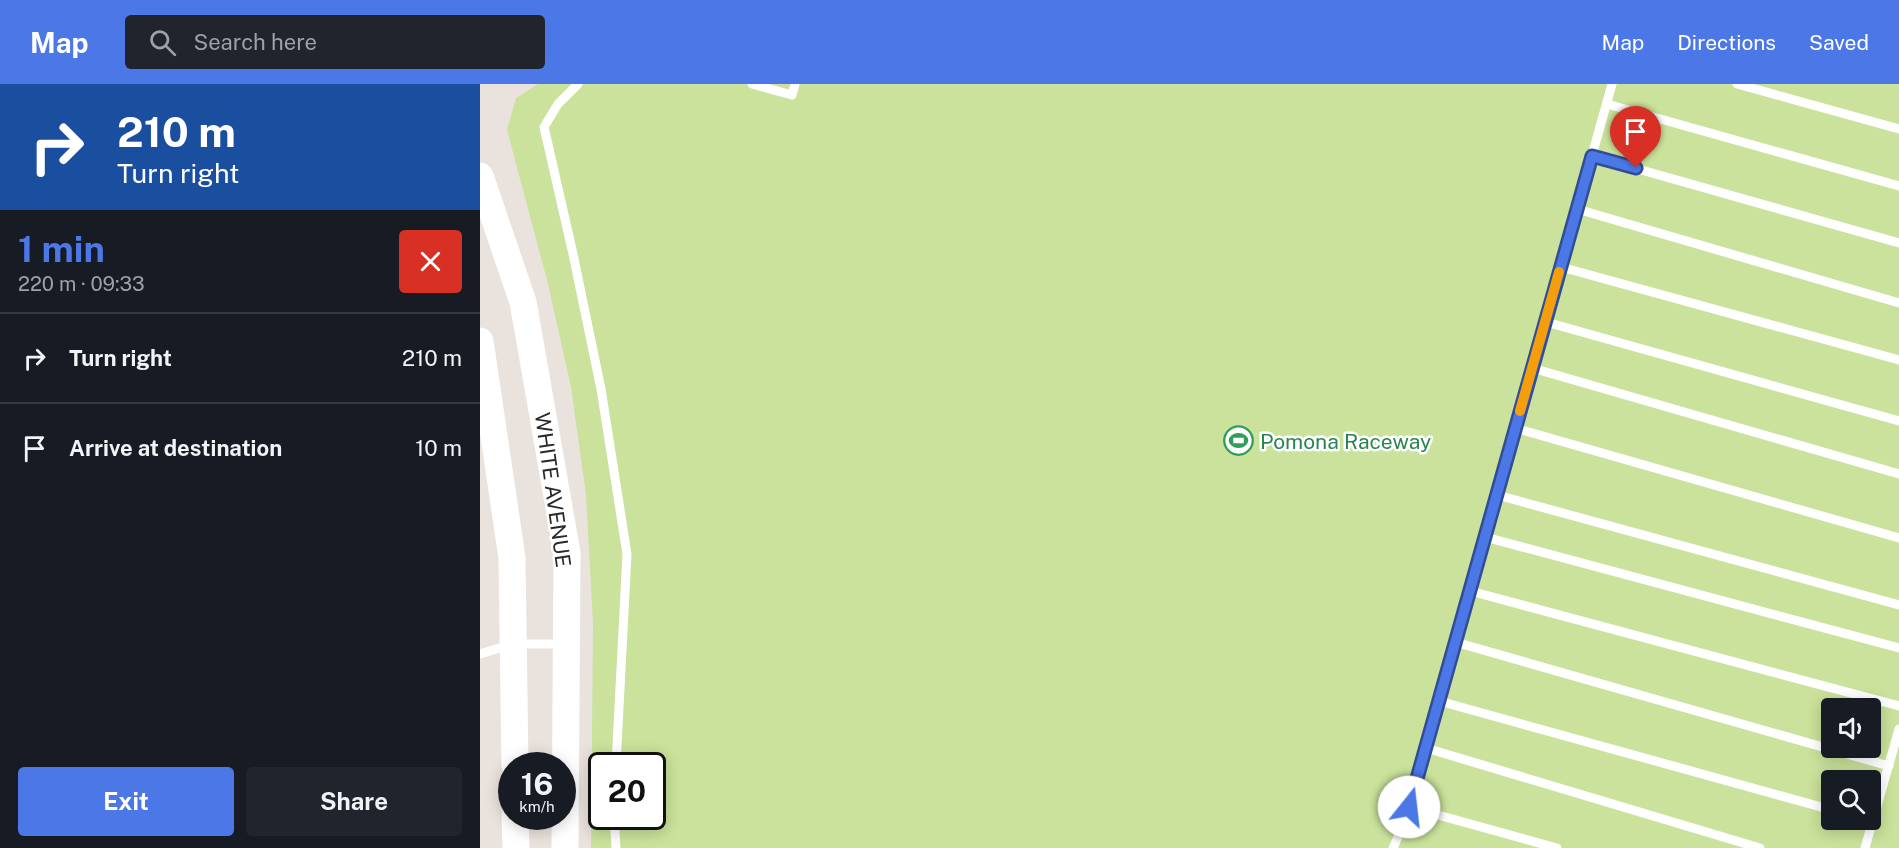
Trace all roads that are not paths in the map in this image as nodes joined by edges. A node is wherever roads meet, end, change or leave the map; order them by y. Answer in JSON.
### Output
{"nodes":[{"id":1,"x":578,"y":84,"type":"edge"},
{"id":2,"x":752,"y":84,"type":"edge"},
{"id":3,"x":795,"y":84,"type":"edge"},
{"id":4,"x":1612,"y":84,"type":"edge"},
{"id":5,"x":1737,"y":84,"type":"edge"},
{"id":6,"x":1607,"y":104,"type":"junction"},
{"id":7,"x":1899,"y":129,"type":"edge"},
{"id":8,"x":1592,"y":156,"type":"junction"},
{"id":9,"x":480,"y":176,"type":"edge"},
{"id":10,"x":1899,"y":186,"type":"edge"},
{"id":11,"x":1577,"y":209,"type":"junction"},
{"id":12,"x":1899,"y":243,"type":"edge"},
{"id":13,"x":1561,"y":267,"type":"junction"},
{"id":14,"x":1899,"y":303,"type":"edge"},
{"id":15,"x":1546,"y":322,"type":"junction"},
{"id":16,"x":480,"y":341,"type":"edge"},
{"id":17,"x":1899,"y":360,"type":"edge"},
{"id":18,"x":1532,"y":368,"type":"junction"},
{"id":19,"x":1899,"y":421,"type":"edge"},
{"id":20,"x":1515,"y":428,"type":"junction"},
{"id":21,"x":1899,"y":474,"type":"edge"},
{"id":22,"x":1497,"y":495,"type":"junction"},
{"id":23,"x":1485,"y":537,"type":"junction"},
{"id":24,"x":1899,"y":538,"type":"edge"},
{"id":25,"x":1470,"y":591,"type":"junction"},
{"id":26,"x":1899,"y":605,"type":"edge"},
{"id":27,"x":1455,"y":642,"type":"junction"},
{"id":28,"x":513,"y":644,"type":"junction"},
{"id":29,"x":566,"y":644,"type":"junction"},
{"id":30,"x":1899,"y":648,"type":"edge"},
{"id":31,"x":480,"y":654,"type":"edge"},
{"id":32,"x":1439,"y":701,"type":"junction"},
{"id":33,"x":1899,"y":706,"type":"edge"},
{"id":34,"x":1899,"y":729,"type":"edge"},
{"id":35,"x":1426,"y":748,"type":"junction"},
{"id":36,"x":515,"y":752,"type":"edge"},
{"id":37,"x":617,"y":752,"type":"edge"},
{"id":38,"x":1889,"y":766,"type":"junction"},
{"id":39,"x":1881,"y":794,"type":"edge"},
{"id":40,"x":1409,"y":807,"type":"junction"},
{"id":41,"x":1821,"y":807,"type":"edge"},
{"id":42,"x":515,"y":830,"type":"edge"},
{"id":43,"x":615,"y":830,"type":"edge"},
{"id":44,"x":1871,"y":830,"type":"edge"},
{"id":45,"x":516,"y":848,"type":"edge"},
{"id":46,"x":565,"y":848,"type":"edge"},
{"id":47,"x":616,"y":848,"type":"edge"},
{"id":48,"x":1395,"y":848,"type":"edge"},
{"id":49,"x":1557,"y":848,"type":"edge"},
{"id":50,"x":1760,"y":848,"type":"edge"},
{"id":51,"x":1865,"y":848,"type":"edge"}],
"edges":[{"from":1,"to":37,"type":"lane"},
{"from":2,"to":3,"type":"lane"},
{"from":4,"to":6,"type":"lane"},
{"from":5,"to":7,"type":"lane"},
{"from":6,"to":8,"type":"lane"},
{"from":6,"to":10,"type":"lane"},
{"from":8,"to":11,"type":"lane"},
{"from":8,"to":12,"type":"lane"},
{"from":9,"to":29,"type":"main road","name":"WHITE AVENUE"},
{"from":11,"to":13,"type":"lane"},
{"from":11,"to":14,"type":"lane"},
{"from":13,"to":15,"type":"lane"},
{"from":13,"to":17,"type":"lane"},
{"from":15,"to":18,"type":"lane"},
{"from":15,"to":19,"type":"lane"},
{"from":16,"to":28,"type":"main road"},
{"from":18,"to":20,"type":"lane"},
{"from":18,"to":21,"type":"lane"},
{"from":20,"to":22,"type":"lane"},
{"from":20,"to":24,"type":"lane"},
{"from":22,"to":23,"type":"lane"},
{"from":22,"to":26,"type":"lane"},
{"from":23,"to":25,"type":"lane"},
{"from":23,"to":30,"type":"lane"},
{"from":25,"to":27,"type":"lane"},
{"from":25,"to":33,"type":"lane"},
{"from":27,"to":32,"type":"lane"},
{"from":27,"to":38,"type":"lane"},
{"from":28,"to":29,"type":"lane"},
{"from":28,"to":31,"type":"lane"},
{"from":28,"to":36,"type":"main road"},
{"from":29,"to":46,"type":"main road","name":"WHITE AVENUE"},
{"from":32,"to":35,"type":"lane"},
{"from":32,"to":41,"type":"lane"},
{"from":34,"to":38,"type":"lane"},
{"from":35,"to":40,"type":"lane"},
{"from":35,"to":50,"type":"lane"},
{"from":38,"to":39,"type":"lane"},
{"from":40,"to":48,"type":"lane"},
{"from":40,"to":49,"type":"lane"},
{"from":42,"to":45,"type":"main road"},
{"from":43,"to":47,"type":"lane"},
{"from":44,"to":51,"type":"lane"}]}
